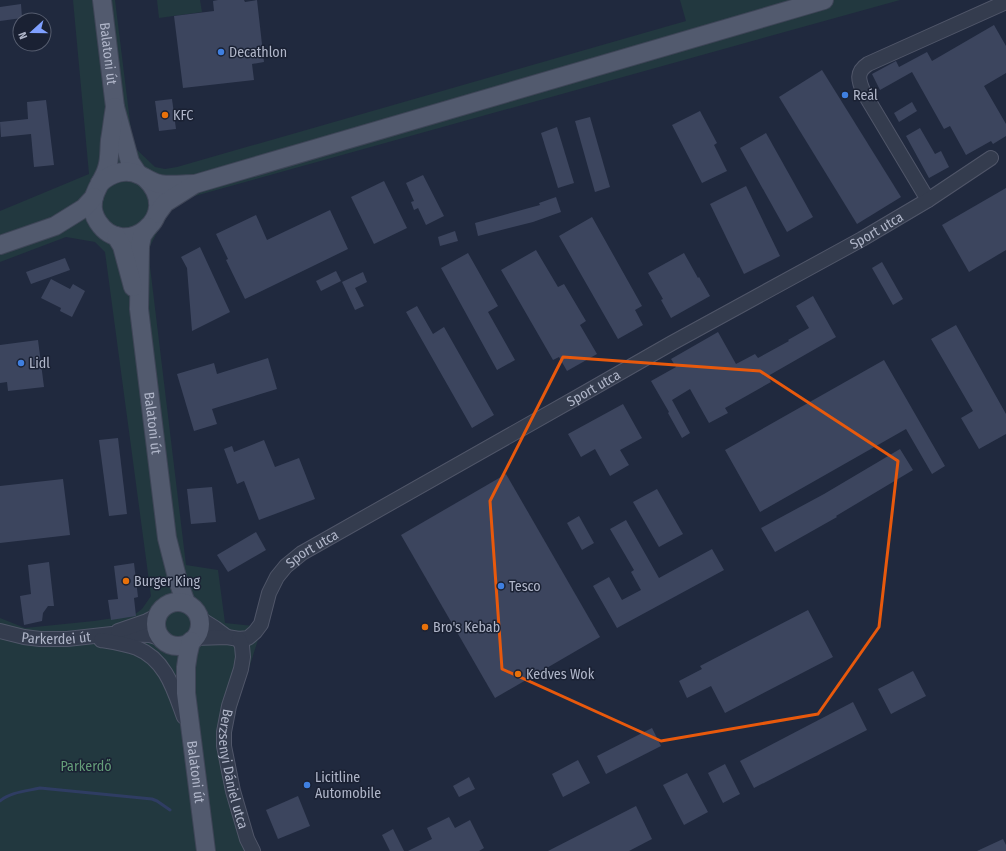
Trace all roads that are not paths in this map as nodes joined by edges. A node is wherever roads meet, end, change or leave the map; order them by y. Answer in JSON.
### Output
{"nodes":[{"id":1,"x":102,"y":0,"type":"edge"},
{"id":2,"x":824,"y":0,"type":"edge"},
{"id":3,"x":1006,"y":2,"type":"edge"},
{"id":4,"x":115,"y":107,"type":"junction"},
{"id":5,"x":991,"y":158,"type":"dead end"},
{"id":6,"x":142,"y":176,"type":"junction"},
{"id":7,"x":195,"y":184,"type":"junction"},
{"id":8,"x":97,"y":190,"type":"junction"},
{"id":9,"x":928,"y":200,"type":"junction"},
{"id":10,"x":153,"y":221,"type":"junction"},
{"id":11,"x":55,"y":226,"type":"junction"},
{"id":12,"x":101,"y":226,"type":"junction"},
{"id":13,"x":116,"y":236,"type":"junction"},
{"id":14,"x":0,"y":246,"type":"edge"},
{"id":15,"x":139,"y":309,"type":"junction"},
{"id":16,"x":167,"y":538,"type":"junction"},
{"id":17,"x":186,"y":603,"type":"junction"},
{"id":18,"x":161,"y":611,"type":"junction"},
{"id":19,"x":199,"y":618,"type":"junction"},
{"id":20,"x":0,"y":631,"type":"edge"},
{"id":21,"x":112,"y":634,"type":"junction"},
{"id":22,"x":87,"y":637,"type":"junction"},
{"id":23,"x":233,"y":638,"type":"junction"},
{"id":24,"x":193,"y":640,"type":"junction"},
{"id":25,"x":165,"y":641,"type":"junction"},
{"id":26,"x":186,"y":693,"type":"junction"},
{"id":27,"x":191,"y":734,"type":"junction"},
{"id":28,"x":206,"y":851,"type":"edge"},
{"id":29,"x":253,"y":851,"type":"edge"}],
"edges":[{"from":1,"to":4,"type":"main road","name":"Balatoni út"},
{"from":2,"to":7,"type":"main road"},
{"from":3,"to":9,"type":"street"},
{"from":4,"to":6,"type":"main road"},
{"from":4,"to":8,"type":"main road"},
{"from":5,"to":9,"type":"street","name":"Sport utca"},
{"from":6,"to":7,"type":"main road"},
{"from":6,"to":8,"type":"main road"},
{"from":6,"to":10,"type":"main road"},
{"from":7,"to":10,"type":"main road"},
{"from":8,"to":11,"type":"main road"},
{"from":8,"to":12,"type":"main road"},
{"from":9,"to":23,"type":"street","name":"Sport utca"},
{"from":10,"to":13,"type":"main road"},
{"from":10,"to":15,"type":"main road","name":"Balatoni út"},
{"from":11,"to":12,"type":"main road"},
{"from":11,"to":14,"type":"main road"},
{"from":12,"to":13,"type":"main road"},
{"from":13,"to":15,"type":"main road","name":"Balatoni út"},
{"from":15,"to":16,"type":"main road","name":"Balatoni út"},
{"from":16,"to":17,"type":"main road","name":"Balatoni út"},
{"from":16,"to":18,"type":"main road","name":"Balatoni út"},
{"from":17,"to":18,"type":"main road"},
{"from":17,"to":19,"type":"main road","name":"Balatoni út"},
{"from":18,"to":21,"type":"street","name":"Parkerdei út"},
{"from":18,"to":25,"type":"main road","name":"Balatoni út"},
{"from":19,"to":23,"type":"street"},
{"from":19,"to":24,"type":"main road","name":"Balatoni út"},
{"from":20,"to":22,"type":"street","name":"Parkerdei út"},
{"from":21,"to":22,"type":"street","name":"Parkerdei út"},
{"from":21,"to":25,"type":"street","name":"Parkerdei út"},
{"from":22,"to":27,"type":"street"},
{"from":23,"to":24,"type":"street"},
{"from":23,"to":29,"type":"street","name":"Berzsenyi Dániel utca"},
{"from":24,"to":25,"type":"main road"},
{"from":24,"to":26,"type":"main road","name":"Balatoni út"},
{"from":25,"to":26,"type":"main road","name":"Balatoni út"},
{"from":26,"to":27,"type":"main road","name":"Balatoni út"},
{"from":27,"to":28,"type":"main road","name":"Balatoni út"}]}
